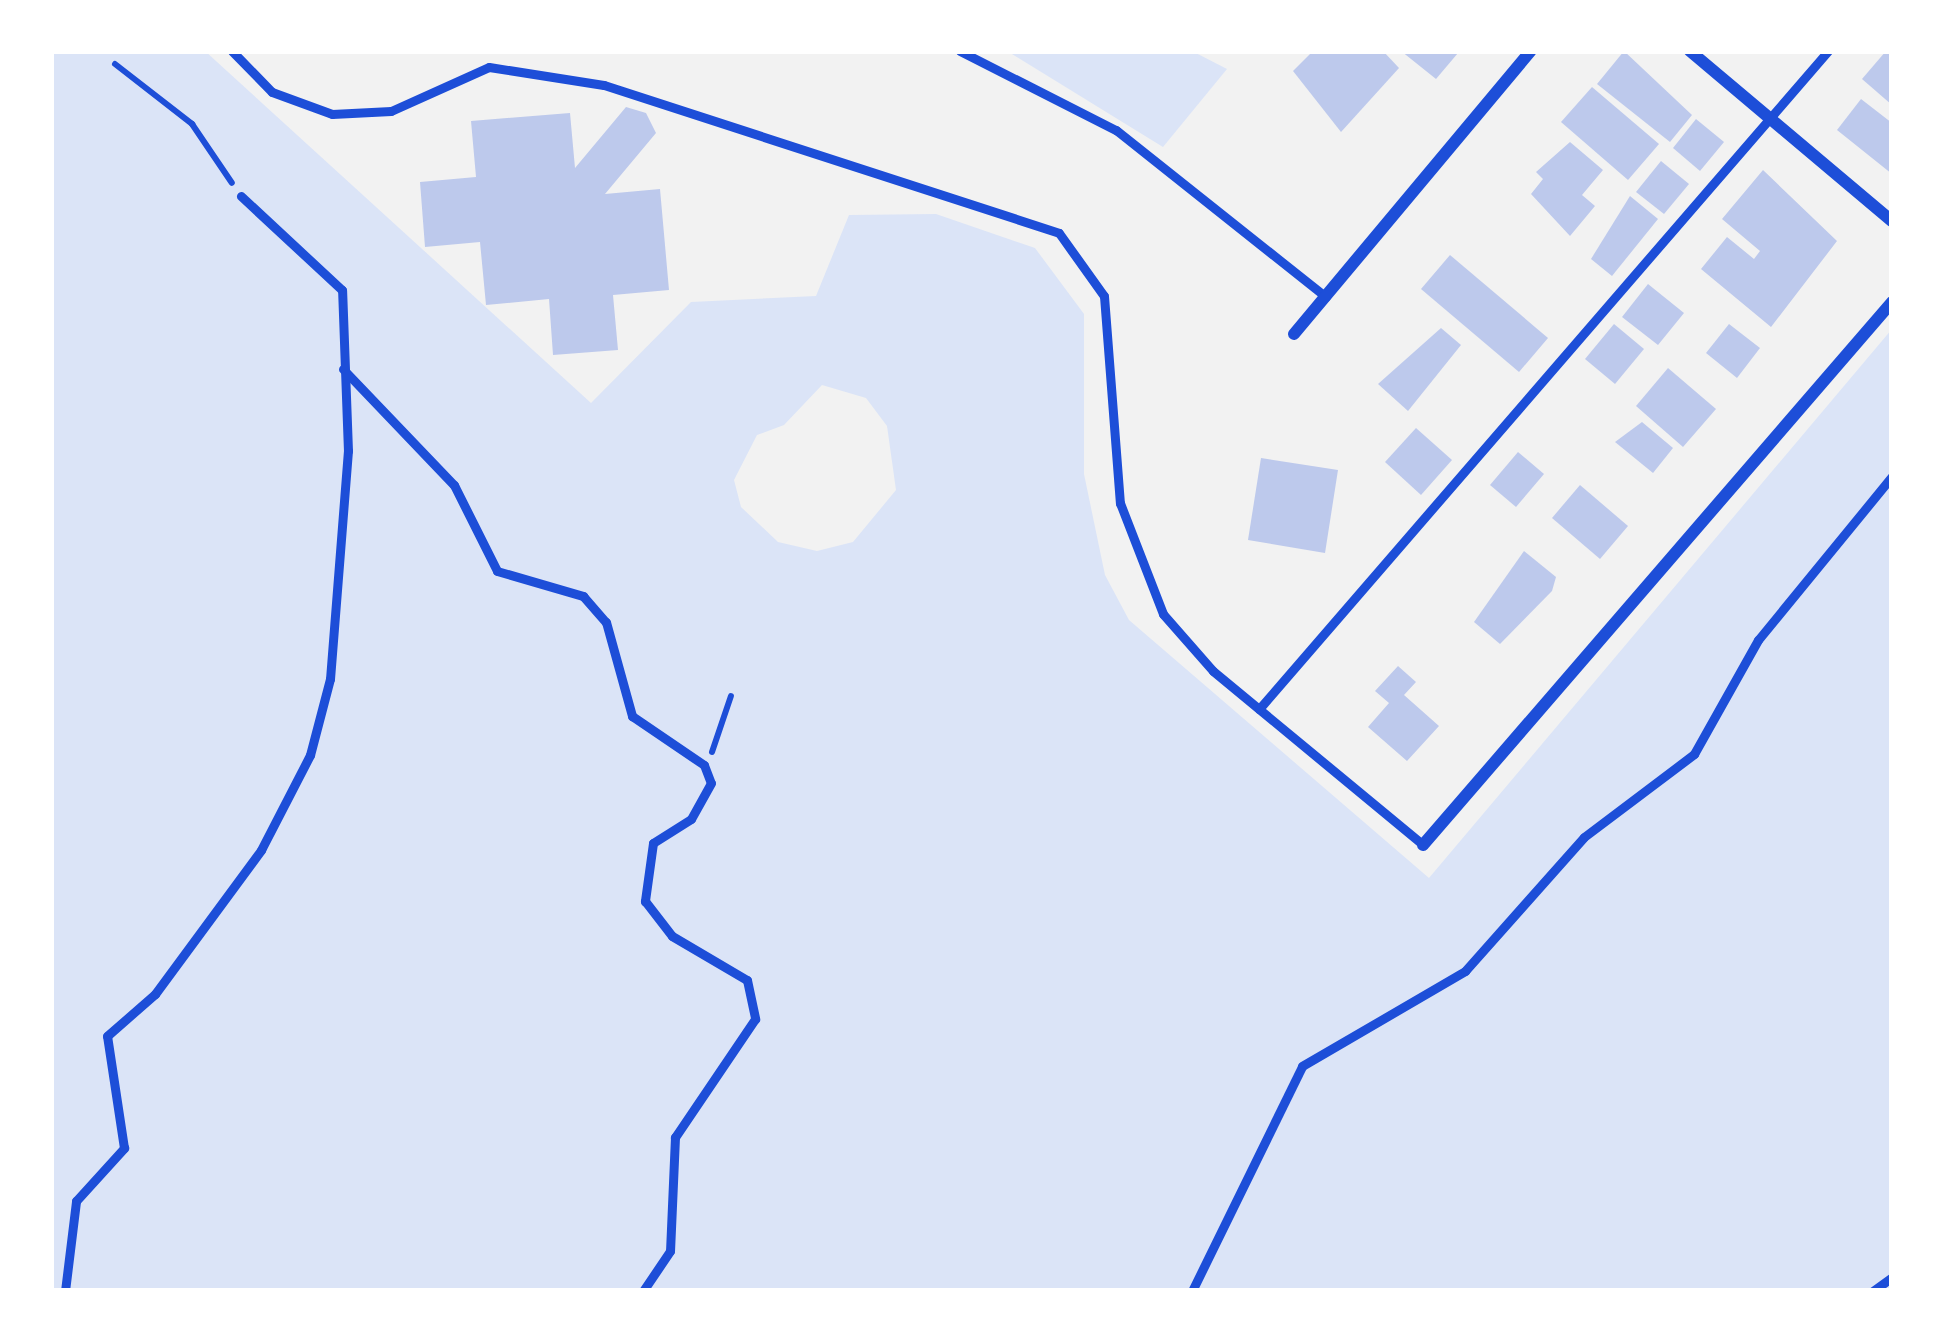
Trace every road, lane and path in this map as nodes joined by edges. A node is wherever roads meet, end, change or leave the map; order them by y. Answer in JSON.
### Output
{"nodes":[{"id":1,"x":232,"y":51,"type":"edge"},
{"id":2,"x":960,"y":51,"type":"edge"},
{"id":3,"x":1532,"y":51,"type":"edge"},
{"id":4,"x":1690,"y":51,"type":"edge"},
{"id":5,"x":1828,"y":51,"type":"edge"},
{"id":6,"x":115,"y":64,"type":"dead end"},
{"id":7,"x":1771,"y":119,"type":"junction"},
{"id":8,"x":241,"y":196,"type":"joint"},
{"id":9,"x":1892,"y":221,"type":"edge"},
{"id":10,"x":1326,"y":297,"type":"junction"},
{"id":11,"x":1892,"y":302,"type":"edge"},
{"id":12,"x":1294,"y":334,"type":"dead end"},
{"id":13,"x":343,"y":369,"type":"junction"},
{"id":14,"x":1892,"y":476,"type":"edge"},
{"id":15,"x":731,"y":696,"type":"dead end"},
{"id":16,"x":1258,"y":710,"type":"junction"},
{"id":17,"x":704,"y":765,"type":"junction"},
{"id":18,"x":1423,"y":845,"type":"joint"},
{"id":19,"x":1892,"y":1277,"type":"edge"},
{"id":20,"x":65,"y":1291,"type":"edge"},
{"id":21,"x":643,"y":1291,"type":"edge"},
{"id":22,"x":1192,"y":1291,"type":"edge"},
{"id":23,"x":1873,"y":1291,"type":"edge"}],
"edges":[{"from":1,"to":16,"type":"lane"},
{"from":2,"to":10,"type":"lane"},
{"from":3,"to":10,"type":"street"},
{"from":4,"to":7,"type":"street"},
{"from":5,"to":7,"type":"lane"},
{"from":6,"to":8,"type":"path"},
{"from":7,"to":9,"type":"street"},
{"from":7,"to":16,"type":"lane"},
{"from":8,"to":13,"type":"lane"},
{"from":10,"to":12,"type":"street"},
{"from":11,"to":18,"type":"street"},
{"from":13,"to":17,"type":"lane"},
{"from":13,"to":20,"type":"lane"},
{"from":14,"to":22,"type":"lane"},
{"from":15,"to":17,"type":"path"},
{"from":16,"to":18,"type":"lane"},
{"from":17,"to":21,"type":"lane"},
{"from":19,"to":23,"type":"lane"}]}
